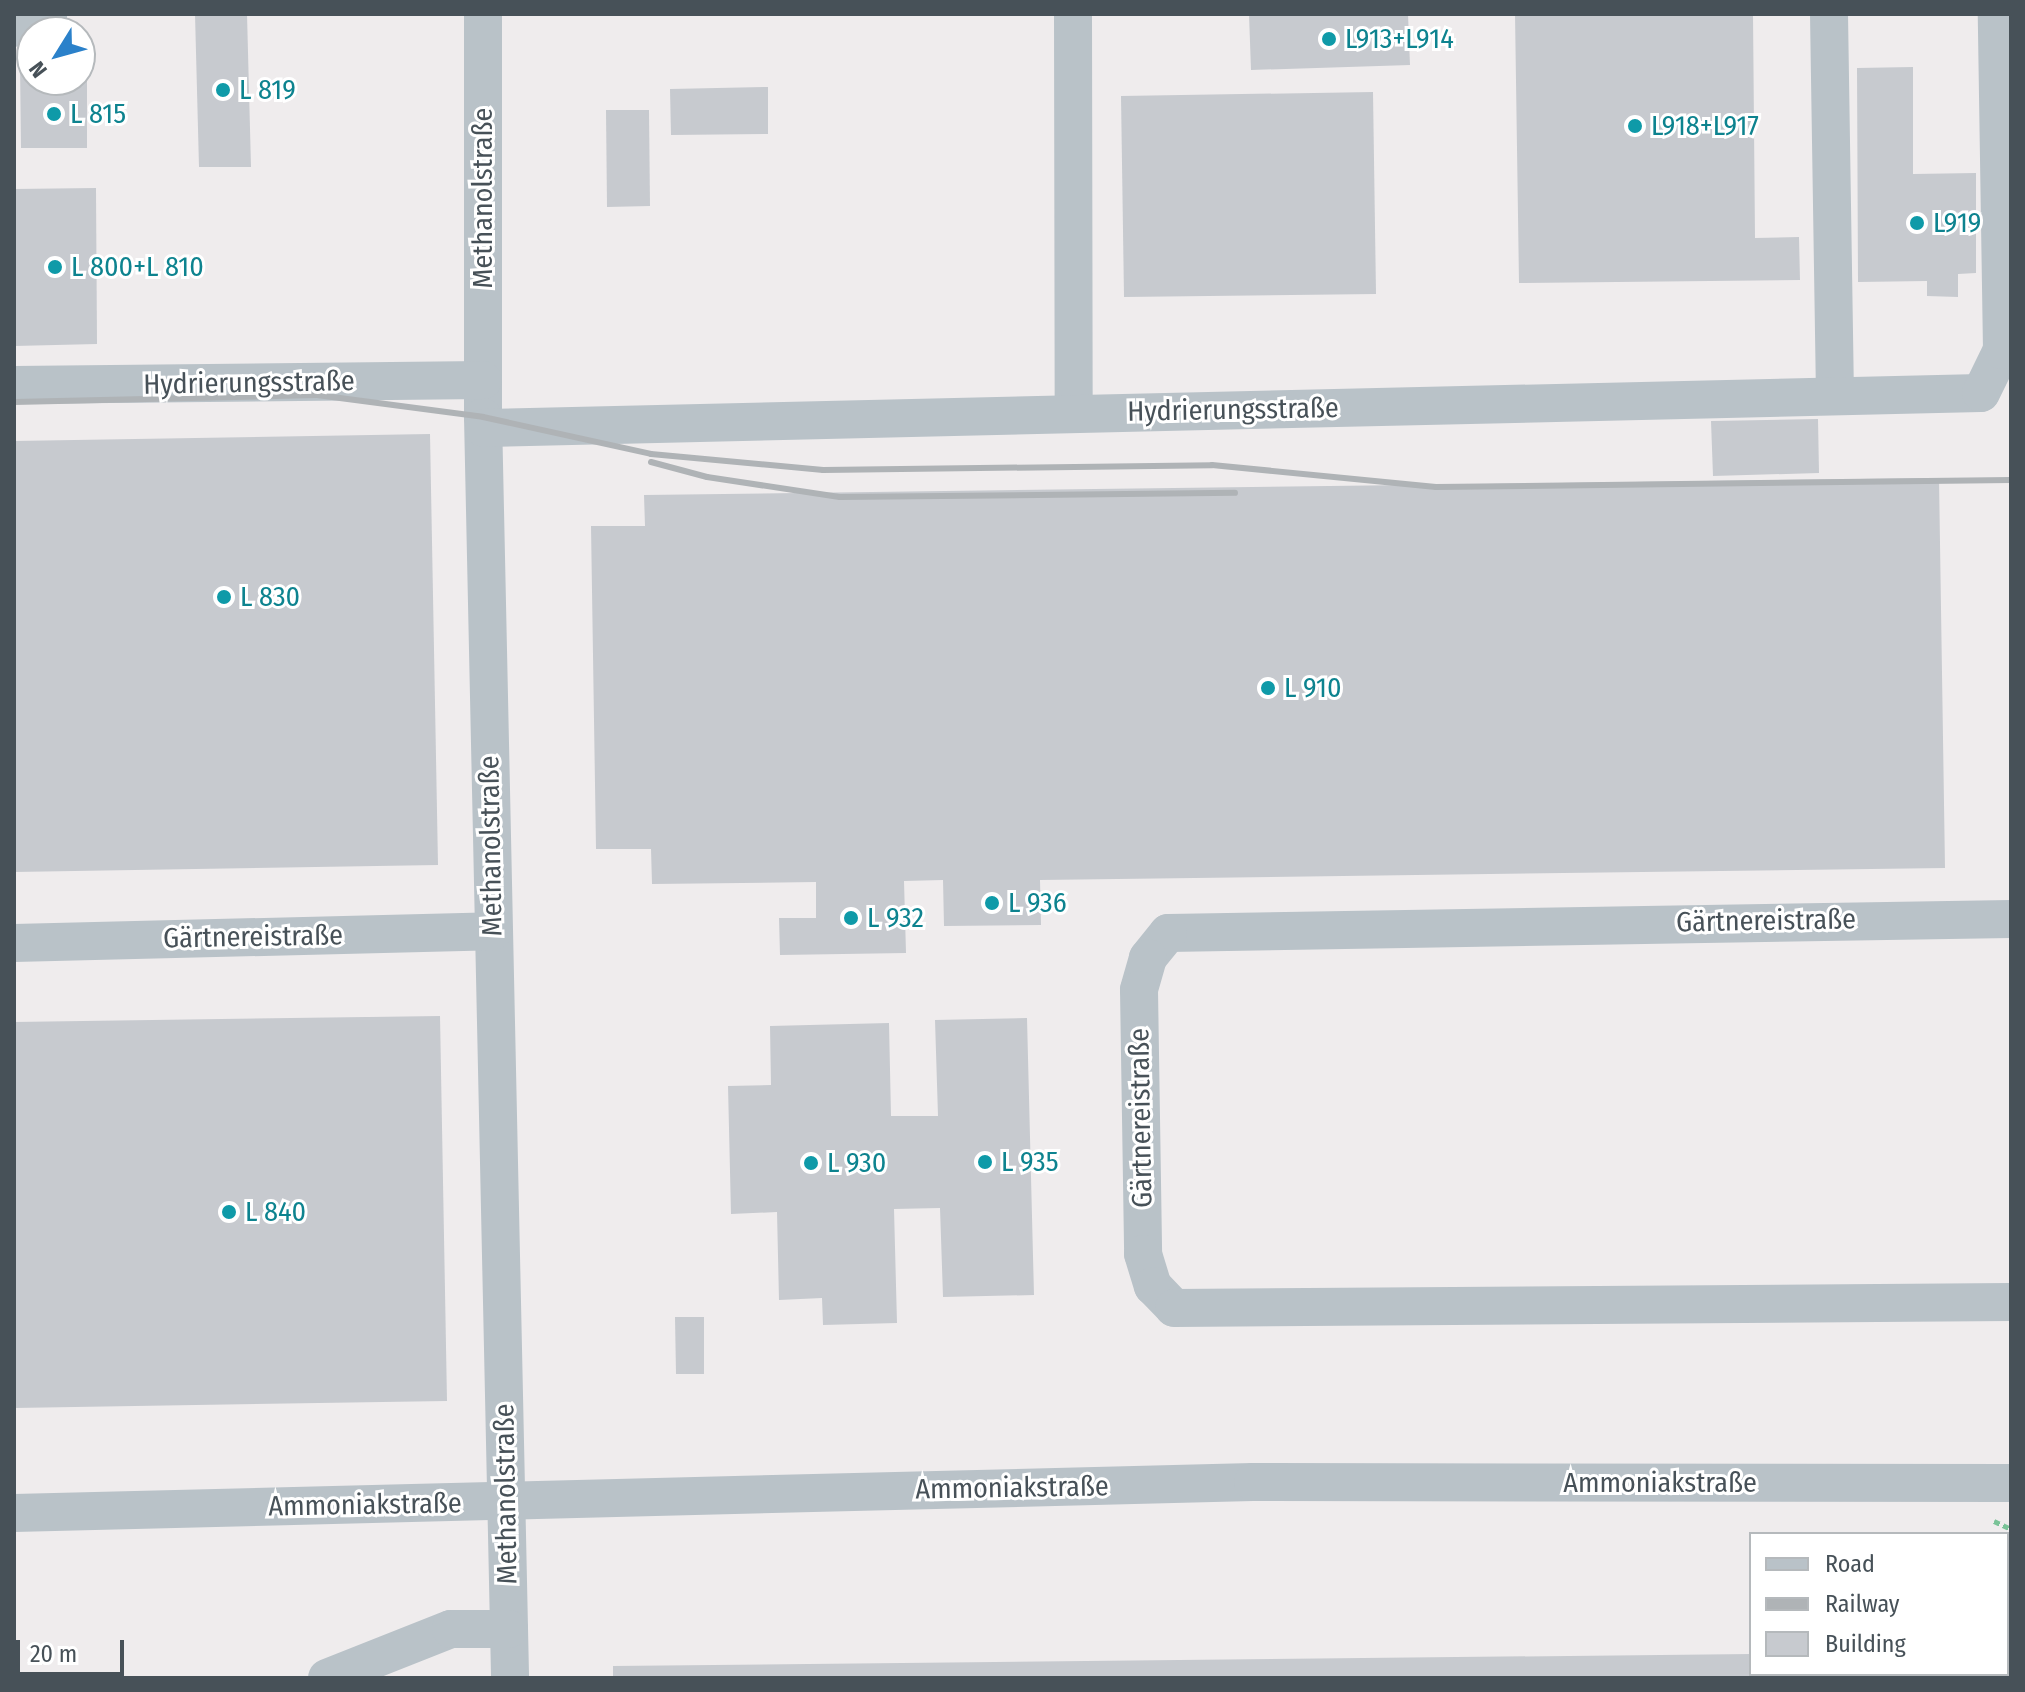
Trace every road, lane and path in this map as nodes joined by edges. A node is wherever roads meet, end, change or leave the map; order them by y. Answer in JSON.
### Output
{"nodes":[{"id":1,"x":48,"y":14,"type":"edge"},
{"id":2,"x":483,"y":14,"type":"edge"},
{"id":3,"x":1073,"y":14,"type":"edge"},
{"id":4,"x":1829,"y":14,"type":"edge"},
{"id":5,"x":1997,"y":14,"type":"edge"},
{"id":6,"x":14,"y":28,"type":"edge"},
{"id":7,"x":483,"y":380,"type":"junction"},
{"id":8,"x":14,"y":385,"type":"edge"},
{"id":9,"x":1835,"y":395,"type":"junction"},
{"id":10,"x":1074,"y":414,"type":"junction"},
{"id":11,"x":484,"y":428,"type":"junction"},
{"id":12,"x":2011,"y":919,"type":"edge"},
{"id":13,"x":493,"y":931,"type":"junction"},
{"id":14,"x":14,"y":943,"type":"edge"},
{"id":15,"x":2011,"y":1302,"type":"edge"},
{"id":16,"x":2011,"y":1483,"type":"edge"},
{"id":17,"x":508,"y":1501,"type":"junction"},
{"id":18,"x":14,"y":1513,"type":"edge"},
{"id":19,"x":509,"y":1629,"type":"junction"},
{"id":20,"x":327,"y":1678,"type":"edge"},
{"id":21,"x":510,"y":1678,"type":"edge"}],
"edges":[{"from":1,"to":6,"type":"street"},
{"from":2,"to":7,"type":"street","name":"Methanolstraße"},
{"from":3,"to":10,"type":"street"},
{"from":4,"to":9,"type":"street"},
{"from":5,"to":9,"type":"street","name":"Hydrierungsstraße"},
{"from":7,"to":8,"type":"street","name":"Hydrierungsstraße"},
{"from":7,"to":11,"type":"street","name":"Methanolstraße"},
{"from":9,"to":10,"type":"street","name":"Hydrierungsstraße"},
{"from":10,"to":11,"type":"street","name":"Hydrierungsstraße"},
{"from":11,"to":13,"type":"street","name":"Methanolstraße"},
{"from":12,"to":15,"type":"street","name":"Gärtnereistraße"},
{"from":13,"to":14,"type":"street","name":"Gärtnereistraße"},
{"from":13,"to":17,"type":"street","name":"Methanolstraße"},
{"from":16,"to":17,"type":"street","name":"Ammoniakstraße"},
{"from":17,"to":18,"type":"street","name":"Ammoniakstraße"},
{"from":17,"to":19,"type":"street","name":"Methanolstraße"},
{"from":19,"to":20,"type":"street"},
{"from":19,"to":21,"type":"street","name":"Methanolstraße"}]}
